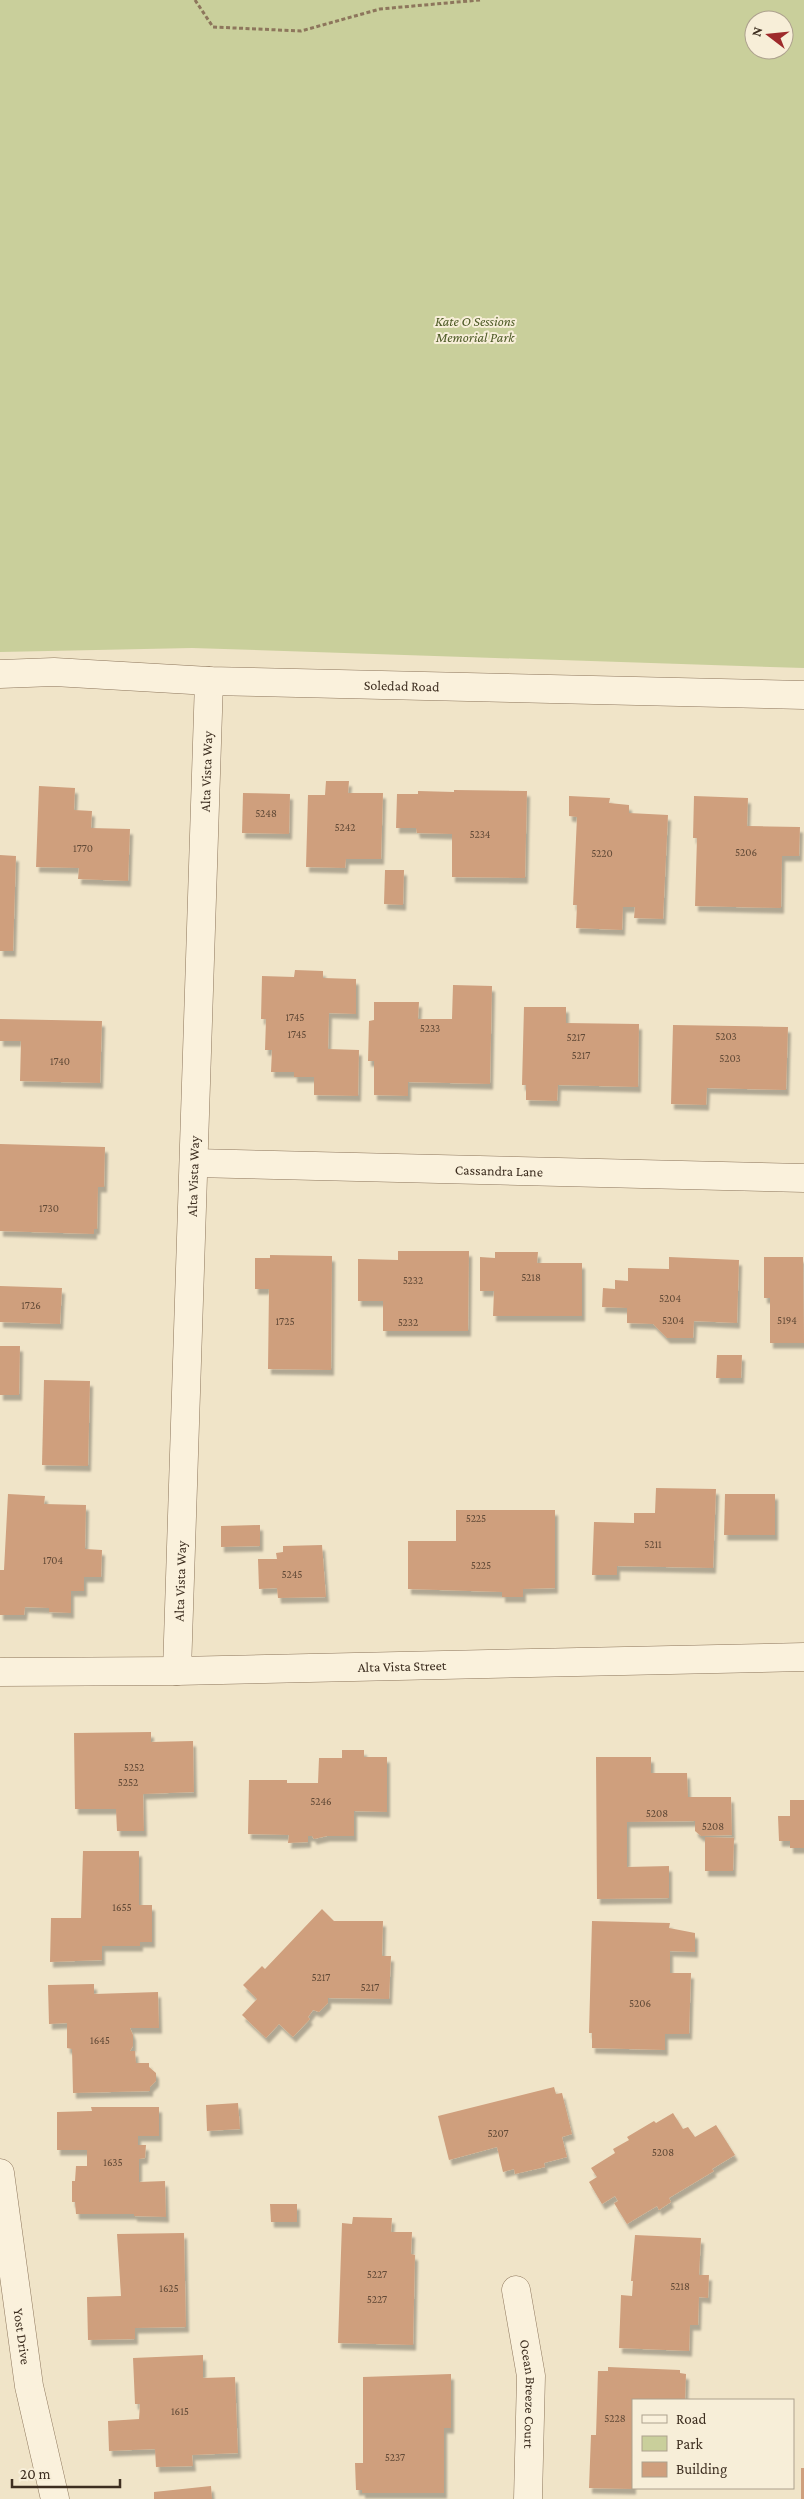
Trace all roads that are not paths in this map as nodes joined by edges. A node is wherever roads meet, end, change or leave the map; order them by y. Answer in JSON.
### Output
{"nodes":[{"id":1,"x":0,"y":674,"type":"edge"},
{"id":2,"x":209,"y":681,"type":"junction"},
{"id":3,"x":804,"y":695,"type":"edge"},
{"id":4,"x":194,"y":1162,"type":"junction"},
{"id":5,"x":804,"y":1178,"type":"edge"},
{"id":6,"x":804,"y":1657,"type":"edge"},
{"id":7,"x":178,"y":1671,"type":"junction"},
{"id":8,"x":0,"y":1672,"type":"edge"},
{"id":9,"x":0,"y":2173,"type":"edge"},
{"id":10,"x":6,"y":2258,"type":"edge"},
{"id":11,"x":516,"y":2290,"type":"dead end"},
{"id":12,"x":55,"y":2499,"type":"edge"},
{"id":13,"x":528,"y":2499,"type":"edge"}],
"edges":[{"from":1,"to":2,"type":"street","name":"Soledad Road"},
{"from":2,"to":3,"type":"street","name":"Soledad Road"},
{"from":2,"to":4,"type":"street","name":"Alta Vista Way"},
{"from":4,"to":5,"type":"street","name":"Cassandra Lane"},
{"from":4,"to":7,"type":"street","name":"Alta Vista Way"},
{"from":6,"to":7,"type":"street","name":"Alta Vista Street"},
{"from":7,"to":8,"type":"street","name":"Alta Vista Street"},
{"from":9,"to":10,"type":"street","name":"Yost Drive"},
{"from":10,"to":12,"type":"street","name":"Yost Drive"},
{"from":11,"to":13,"type":"street","name":"Ocean Breeze Court"}]}
